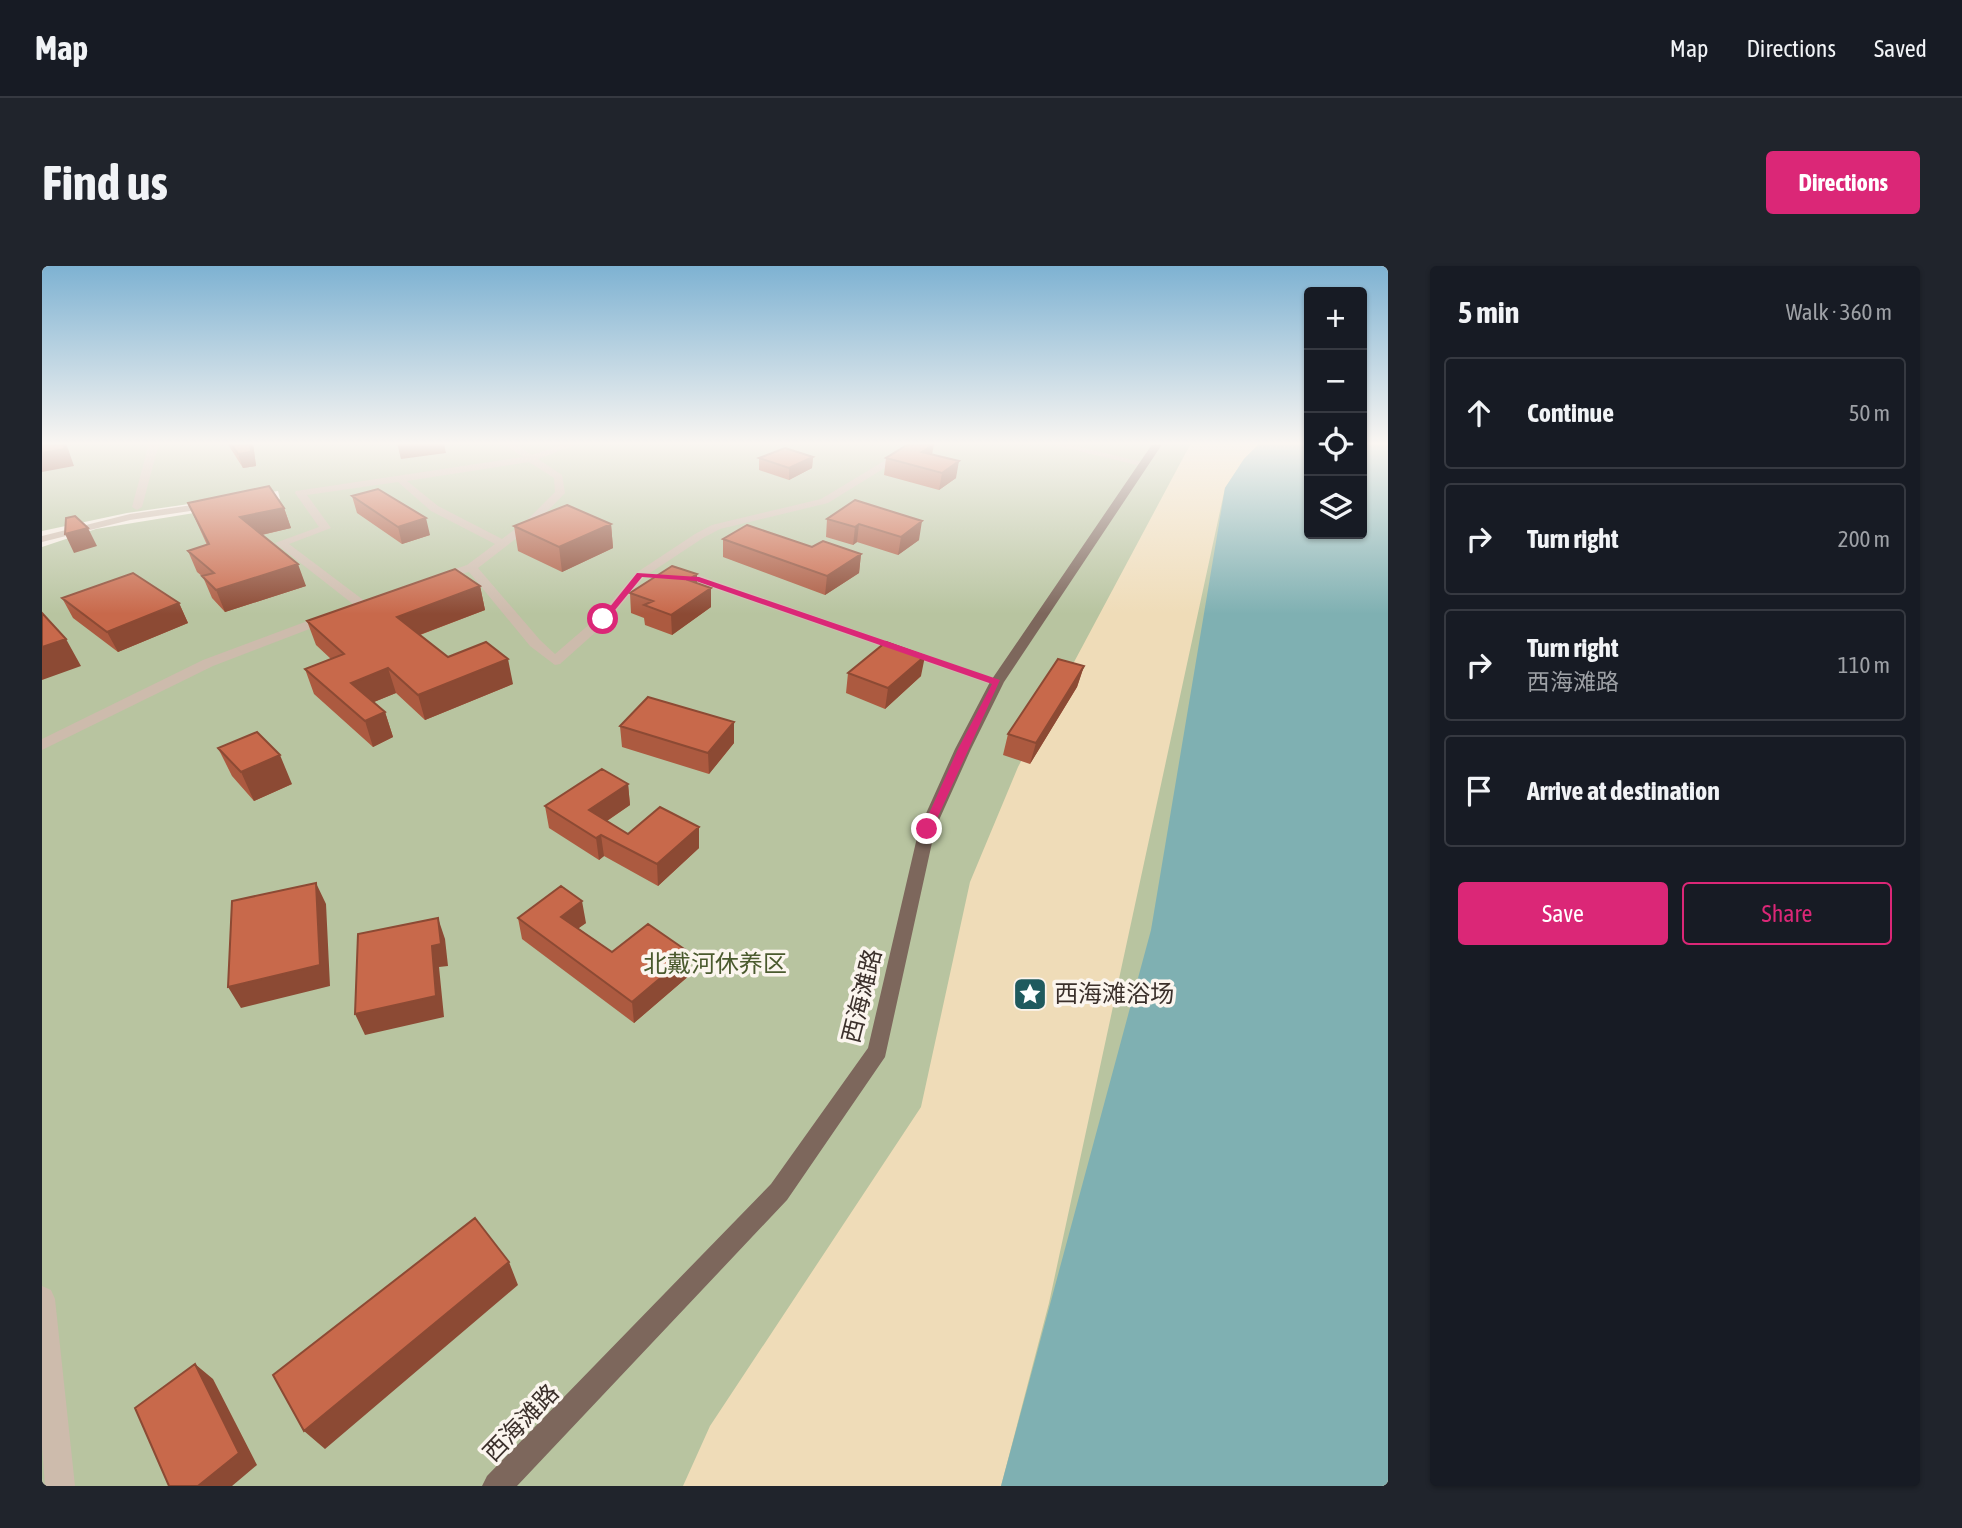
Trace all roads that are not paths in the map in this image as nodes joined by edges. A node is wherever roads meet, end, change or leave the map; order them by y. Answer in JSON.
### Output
{"nodes":[{"id":1,"x":138,"y":500,"type":"edge"},
{"id":2,"x":305,"y":500,"type":"edge"},
{"id":3,"x":423,"y":500,"type":"edge"},
{"id":4,"x":552,"y":500,"type":"edge"},
{"id":5,"x":827,"y":500,"type":"edge"},
{"id":6,"x":1121,"y":500,"type":"edge"},
{"id":7,"x":228,"y":503,"type":"edge"},
{"id":8,"x":136,"y":507,"type":"dead end"},
{"id":9,"x":42,"y":539,"type":"edge"},
{"id":10,"x":504,"y":544,"type":"junction"},
{"id":11,"x":471,"y":567,"type":"junction"},
{"id":12,"x":640,"y":575,"type":"junction"},
{"id":13,"x":424,"y":583,"type":"edge"},
{"id":14,"x":377,"y":599,"type":"edge"},
{"id":15,"x":351,"y":609,"type":"junction"},
{"id":16,"x":997,"y":682,"type":"junction"},
{"id":17,"x":42,"y":745,"type":"edge"},
{"id":18,"x":42,"y":1299,"type":"edge"},
{"id":19,"x":60,"y":1486,"type":"edge"},
{"id":20,"x":497,"y":1486,"type":"edge"}],
"edges":[{"from":1,"to":8,"type":"street"},
{"from":2,"to":15,"type":"street"},
{"from":3,"to":10,"type":"street"},
{"from":4,"to":10,"type":"street"},
{"from":5,"to":12,"type":"street"},
{"from":6,"to":16,"type":"main road","name":"西海滩路"},
{"from":7,"to":9,"type":"street"},
{"from":10,"to":11,"type":"street"},
{"from":11,"to":12,"type":"street"},
{"from":11,"to":13,"type":"street"},
{"from":12,"to":16,"type":"street"},
{"from":14,"to":15,"type":"street"},
{"from":15,"to":17,"type":"street"},
{"from":16,"to":20,"type":"main road","name":"西海滩路"},
{"from":18,"to":19,"type":"street"}]}
